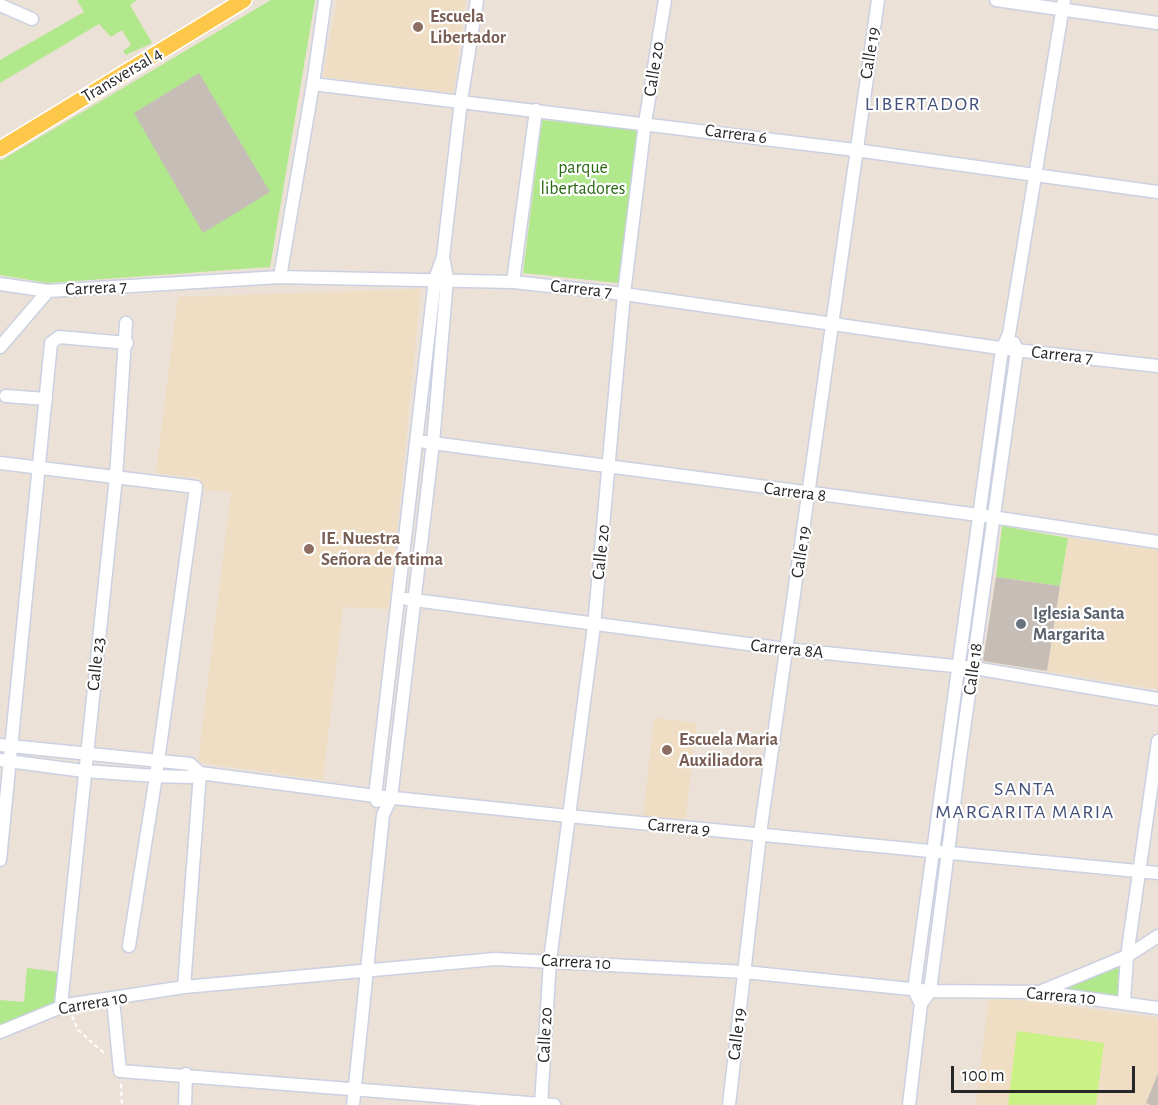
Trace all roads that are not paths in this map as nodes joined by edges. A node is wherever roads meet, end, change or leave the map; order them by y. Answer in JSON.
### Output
{"nodes":[{"id":1,"x":244,"y":0,"type":"edge"},
{"id":2,"x":325,"y":0,"type":"edge"},
{"id":3,"x":477,"y":0,"type":"edge"},
{"id":4,"x":665,"y":0,"type":"edge"},
{"id":5,"x":878,"y":0,"type":"edge"},
{"id":6,"x":996,"y":0,"type":"edge"},
{"id":7,"x":0,"y":5,"type":"edge"},
{"id":8,"x":1063,"y":5,"type":"edge"},
{"id":9,"x":32,"y":20,"type":"dead end"},
{"id":10,"x":1158,"y":23,"type":"edge"},
{"id":11,"x":314,"y":84,"type":"junction"},
{"id":12,"x":461,"y":101,"type":"junction"},
{"id":13,"x":536,"y":110,"type":"junction"},
{"id":14,"x":645,"y":123,"type":"junction"},
{"id":15,"x":0,"y":148,"type":"edge"},
{"id":16,"x":855,"y":150,"type":"junction"},
{"id":17,"x":1034,"y":176,"type":"junction"},
{"id":18,"x":1158,"y":192,"type":"edge"},
{"id":19,"x":280,"y":277,"type":"junction"},
{"id":20,"x":441,"y":279,"type":"junction"},
{"id":21,"x":513,"y":282,"type":"junction"},
{"id":22,"x":0,"y":284,"type":"edge"},
{"id":23,"x":48,"y":291,"type":"junction"},
{"id":24,"x":624,"y":294,"type":"junction"},
{"id":25,"x":126,"y":323,"type":"dead end"},
{"id":26,"x":833,"y":326,"type":"junction"},
{"id":27,"x":1009,"y":334,"type":"junction"},
{"id":28,"x":127,"y":343,"type":"junction"},
{"id":29,"x":0,"y":346,"type":"edge"},
{"id":30,"x":1002,"y":349,"type":"junction"},
{"id":31,"x":1017,"y":351,"type":"junction"},
{"id":32,"x":1158,"y":366,"type":"edge"},
{"id":33,"x":6,"y":396,"type":"dead end"},
{"id":34,"x":46,"y":399,"type":"junction"},
{"id":35,"x":991,"y":429,"type":"junction"},
{"id":36,"x":1006,"y":431,"type":"junction"},
{"id":37,"x":417,"y":441,"type":"junction"},
{"id":38,"x":433,"y":443,"type":"junction"},
{"id":39,"x":0,"y":463,"type":"edge"},
{"id":40,"x":40,"y":468,"type":"junction"},
{"id":41,"x":610,"y":468,"type":"junction"},
{"id":42,"x":116,"y":477,"type":"junction"},
{"id":43,"x":810,"y":494,"type":"junction"},
{"id":44,"x":979,"y":515,"type":"junction"},
{"id":45,"x":994,"y":517,"type":"junction"},
{"id":46,"x":1158,"y":542,"type":"edge"},
{"id":47,"x":969,"y":589,"type":"junction"},
{"id":48,"x":984,"y":591,"type":"junction"},
{"id":49,"x":399,"y":598,"type":"junction"},
{"id":50,"x":415,"y":600,"type":"junction"},
{"id":51,"x":594,"y":626,"type":"junction"},
{"id":52,"x":786,"y":649,"type":"junction"},
{"id":53,"x":958,"y":666,"type":"junction"},
{"id":54,"x":974,"y":668,"type":"junction"},
{"id":55,"x":1158,"y":699,"type":"edge"},
{"id":56,"x":1158,"y":741,"type":"edge"},
{"id":57,"x":5,"y":746,"type":"edge"},
{"id":58,"x":86,"y":755,"type":"junction"},
{"id":59,"x":945,"y":756,"type":"junction"},
{"id":60,"x":960,"y":758,"type":"junction"},
{"id":61,"x":5,"y":760,"type":"edge"},
{"id":62,"x":158,"y":761,"type":"junction"},
{"id":63,"x":84,"y":771,"type":"junction"},
{"id":64,"x":200,"y":773,"type":"junction"},
{"id":65,"x":156,"y":776,"type":"junction"},
{"id":66,"x":375,"y":796,"type":"junction"},
{"id":67,"x":391,"y":798,"type":"junction"},
{"id":68,"x":383,"y":815,"type":"junction"},
{"id":69,"x":568,"y":816,"type":"junction"},
{"id":70,"x":760,"y":834,"type":"junction"},
{"id":71,"x":933,"y":850,"type":"junction"},
{"id":72,"x":949,"y":851,"type":"junction"},
{"id":73,"x":0,"y":860,"type":"edge"},
{"id":74,"x":1138,"y":872,"type":"junction"},
{"id":75,"x":1158,"y":873,"type":"edge"},
{"id":76,"x":1158,"y":936,"type":"edge"},
{"id":77,"x":129,"y":946,"type":"dead end"},
{"id":78,"x":1127,"y":956,"type":"junction"},
{"id":79,"x":550,"y":960,"type":"junction"},
{"id":80,"x":367,"y":970,"type":"junction"},
{"id":81,"x":745,"y":972,"type":"junction"},
{"id":82,"x":184,"y":987,"type":"junction"},
{"id":83,"x":914,"y":990,"type":"junction"},
{"id":84,"x":930,"y":991,"type":"junction"},
{"id":85,"x":1041,"y":992,"type":"junction"},
{"id":86,"x":113,"y":999,"type":"junction"},
{"id":87,"x":1124,"y":1002,"type":"junction"},
{"id":88,"x":921,"y":1004,"type":"junction"},
{"id":89,"x":64,"y":1005,"type":"junction"},
{"id":90,"x":1158,"y":1008,"type":"edge"},
{"id":91,"x":0,"y":1032,"type":"edge"},
{"id":92,"x":186,"y":1074,"type":"junction"},
{"id":93,"x":355,"y":1088,"type":"junction"},
{"id":94,"x":185,"y":1105,"type":"edge"},
{"id":95,"x":353,"y":1105,"type":"edge"},
{"id":96,"x":545,"y":1105,"type":"edge"},
{"id":97,"x":729,"y":1105,"type":"edge"},
{"id":98,"x":909,"y":1105,"type":"edge"}],
"edges":[{"from":1,"to":15,"type":"main road","name":"Transversal 4"},
{"from":2,"to":11,"type":"street"},
{"from":3,"to":12,"type":"street"},
{"from":4,"to":14,"type":"street","name":"Calle 20"},
{"from":5,"to":16,"type":"street","name":"Calle 19"},
{"from":6,"to":8,"type":"street"},
{"from":7,"to":9,"type":"street"},
{"from":8,"to":10,"type":"street"},
{"from":8,"to":17,"type":"street","name":"Calle 18"},
{"from":11,"to":12,"type":"street","name":"Carrera 6"},
{"from":11,"to":19,"type":"street"},
{"from":12,"to":13,"type":"street","name":"Carrera 6"},
{"from":12,"to":20,"type":"street"},
{"from":13,"to":14,"type":"street","name":"Carrera 6"},
{"from":13,"to":21,"type":"street"},
{"from":14,"to":16,"type":"street","name":"Carrera 6"},
{"from":14,"to":24,"type":"street","name":"Calle 20"},
{"from":16,"to":17,"type":"street","name":"Carrera 6"},
{"from":16,"to":26,"type":"street","name":"Calle 19"},
{"from":17,"to":18,"type":"street","name":"Carrera 6"},
{"from":17,"to":27,"type":"street","name":"Calle 18"},
{"from":19,"to":20,"type":"street","name":"Carrera 7"},
{"from":19,"to":23,"type":"street","name":"Carrera 7"},
{"from":20,"to":21,"type":"street","name":"Carrera 7"},
{"from":20,"to":37,"type":"street"},
{"from":20,"to":38,"type":"street"},
{"from":21,"to":24,"type":"street","name":"Carrera 7"},
{"from":22,"to":23,"type":"street","name":"Carrera 7"},
{"from":23,"to":29,"type":"street"},
{"from":24,"to":26,"type":"street","name":"Carrera 7"},
{"from":24,"to":41,"type":"street","name":"Calle 20"},
{"from":25,"to":28,"type":"street","name":"Calle 23"},
{"from":26,"to":30,"type":"street","name":"Carrera 7"},
{"from":26,"to":43,"type":"street","name":"Calle 19"},
{"from":27,"to":30,"type":"street","name":"Calle 18"},
{"from":27,"to":31,"type":"street"},
{"from":28,"to":34,"type":"street"},
{"from":28,"to":42,"type":"street","name":"Calle 23"},
{"from":30,"to":31,"type":"street","name":"Carrera 7"},
{"from":30,"to":35,"type":"street","name":"Calle 18"},
{"from":31,"to":32,"type":"street","name":"Carrera 7"},
{"from":31,"to":36,"type":"street","name":"Calle 18"},
{"from":33,"to":34,"type":"street"},
{"from":34,"to":40,"type":"street"},
{"from":35,"to":36,"type":"street"},
{"from":35,"to":44,"type":"street","name":"Calle 18"},
{"from":36,"to":45,"type":"street","name":"Calle 18"},
{"from":37,"to":38,"type":"street","name":"Carrera 8"},
{"from":37,"to":49,"type":"street"},
{"from":38,"to":41,"type":"street","name":"Carrera 8"},
{"from":38,"to":50,"type":"street"},
{"from":39,"to":40,"type":"street"},
{"from":40,"to":42,"type":"street"},
{"from":40,"to":57,"type":"street"},
{"from":41,"to":43,"type":"street","name":"Carrera 8"},
{"from":41,"to":51,"type":"street","name":"Calle 20"},
{"from":42,"to":58,"type":"street","name":"Calle 23"},
{"from":42,"to":62,"type":"street"},
{"from":43,"to":44,"type":"street","name":"Carrera 8"},
{"from":43,"to":52,"type":"street","name":"Calle 19"},
{"from":44,"to":45,"type":"street","name":"Carrera 8"},
{"from":44,"to":47,"type":"street","name":"Calle 18"},
{"from":45,"to":46,"type":"street","name":"Carrera 8"},
{"from":45,"to":48,"type":"street","name":"Calle 18"},
{"from":47,"to":48,"type":"street"},
{"from":47,"to":53,"type":"street","name":"Calle 18"},
{"from":48,"to":54,"type":"street","name":"Calle 18"},
{"from":49,"to":50,"type":"street","name":"Carrera 8A"},
{"from":49,"to":66,"type":"street"},
{"from":50,"to":51,"type":"street","name":"Carrera 8A"},
{"from":50,"to":67,"type":"street"},
{"from":51,"to":52,"type":"street","name":"Carrera 8A"},
{"from":51,"to":69,"type":"street","name":"Calle 20"},
{"from":52,"to":53,"type":"street","name":"Carrera 8A"},
{"from":52,"to":70,"type":"street","name":"Calle 19"},
{"from":53,"to":54,"type":"street","name":"Carrera 8A"},
{"from":53,"to":59,"type":"street","name":"Calle 18"},
{"from":54,"to":55,"type":"street","name":"Carrera 8A"},
{"from":54,"to":60,"type":"street","name":"Calle 18"},
{"from":56,"to":74,"type":"street"},
{"from":57,"to":58,"type":"street"},
{"from":57,"to":61,"type":"street"},
{"from":58,"to":62,"type":"street"},
{"from":58,"to":63,"type":"street","name":"Calle 23"},
{"from":59,"to":60,"type":"street"},
{"from":59,"to":71,"type":"street","name":"Calle 18"},
{"from":60,"to":72,"type":"street","name":"Calle 18"},
{"from":61,"to":63,"type":"street"},
{"from":61,"to":73,"type":"street"},
{"from":62,"to":64,"type":"street"},
{"from":62,"to":65,"type":"street"},
{"from":63,"to":65,"type":"street"},
{"from":63,"to":89,"type":"street","name":"Calle 23"},
{"from":64,"to":65,"type":"street"},
{"from":64,"to":66,"type":"street","name":"Carrera 9"},
{"from":64,"to":82,"type":"street"},
{"from":65,"to":77,"type":"street"},
{"from":66,"to":67,"type":"street","name":"Carrera 9"},
{"from":66,"to":68,"type":"street"},
{"from":67,"to":68,"type":"street"},
{"from":67,"to":69,"type":"street","name":"Carrera 9"},
{"from":68,"to":80,"type":"street"},
{"from":69,"to":70,"type":"street","name":"Carrera 9"},
{"from":69,"to":79,"type":"street","name":"Calle 20"},
{"from":70,"to":71,"type":"street","name":"Carrera 9"},
{"from":70,"to":81,"type":"street","name":"Calle 19"},
{"from":71,"to":72,"type":"street","name":"Carrera 9"},
{"from":71,"to":83,"type":"street","name":"Calle 18"},
{"from":72,"to":74,"type":"street","name":"Carrera 9"},
{"from":72,"to":84,"type":"street","name":"Calle 18"},
{"from":74,"to":75,"type":"street","name":"Carrera 9"},
{"from":74,"to":78,"type":"street"},
{"from":76,"to":78,"type":"street"},
{"from":78,"to":85,"type":"street"},
{"from":78,"to":87,"type":"street"},
{"from":79,"to":80,"type":"street","name":"Carrera 10"},
{"from":79,"to":81,"type":"street","name":"Carrera 10"},
{"from":79,"to":96,"type":"street","name":"Calle 20"},
{"from":80,"to":82,"type":"street","name":"Carrera 10"},
{"from":80,"to":93,"type":"street"},
{"from":81,"to":83,"type":"street","name":"Carrera 10"},
{"from":81,"to":97,"type":"street","name":"Calle 19"},
{"from":82,"to":86,"type":"street","name":"Carrera 10"},
{"from":83,"to":84,"type":"street","name":"Carrera 10"},
{"from":83,"to":88,"type":"street"},
{"from":84,"to":85,"type":"street","name":"Carrera 10"},
{"from":84,"to":88,"type":"street","name":"Calle 18"},
{"from":85,"to":87,"type":"street","name":"Carrera 10"},
{"from":86,"to":89,"type":"street","name":"Carrera 10"},
{"from":86,"to":92,"type":"street"},
{"from":87,"to":90,"type":"street","name":"Carrera 10"},
{"from":88,"to":98,"type":"street","name":"Calle 18"},
{"from":89,"to":91,"type":"street","name":"Carrera 10"},
{"from":92,"to":93,"type":"street"},
{"from":92,"to":94,"type":"street"},
{"from":93,"to":95,"type":"street"},
{"from":93,"to":96,"type":"street"}]}
